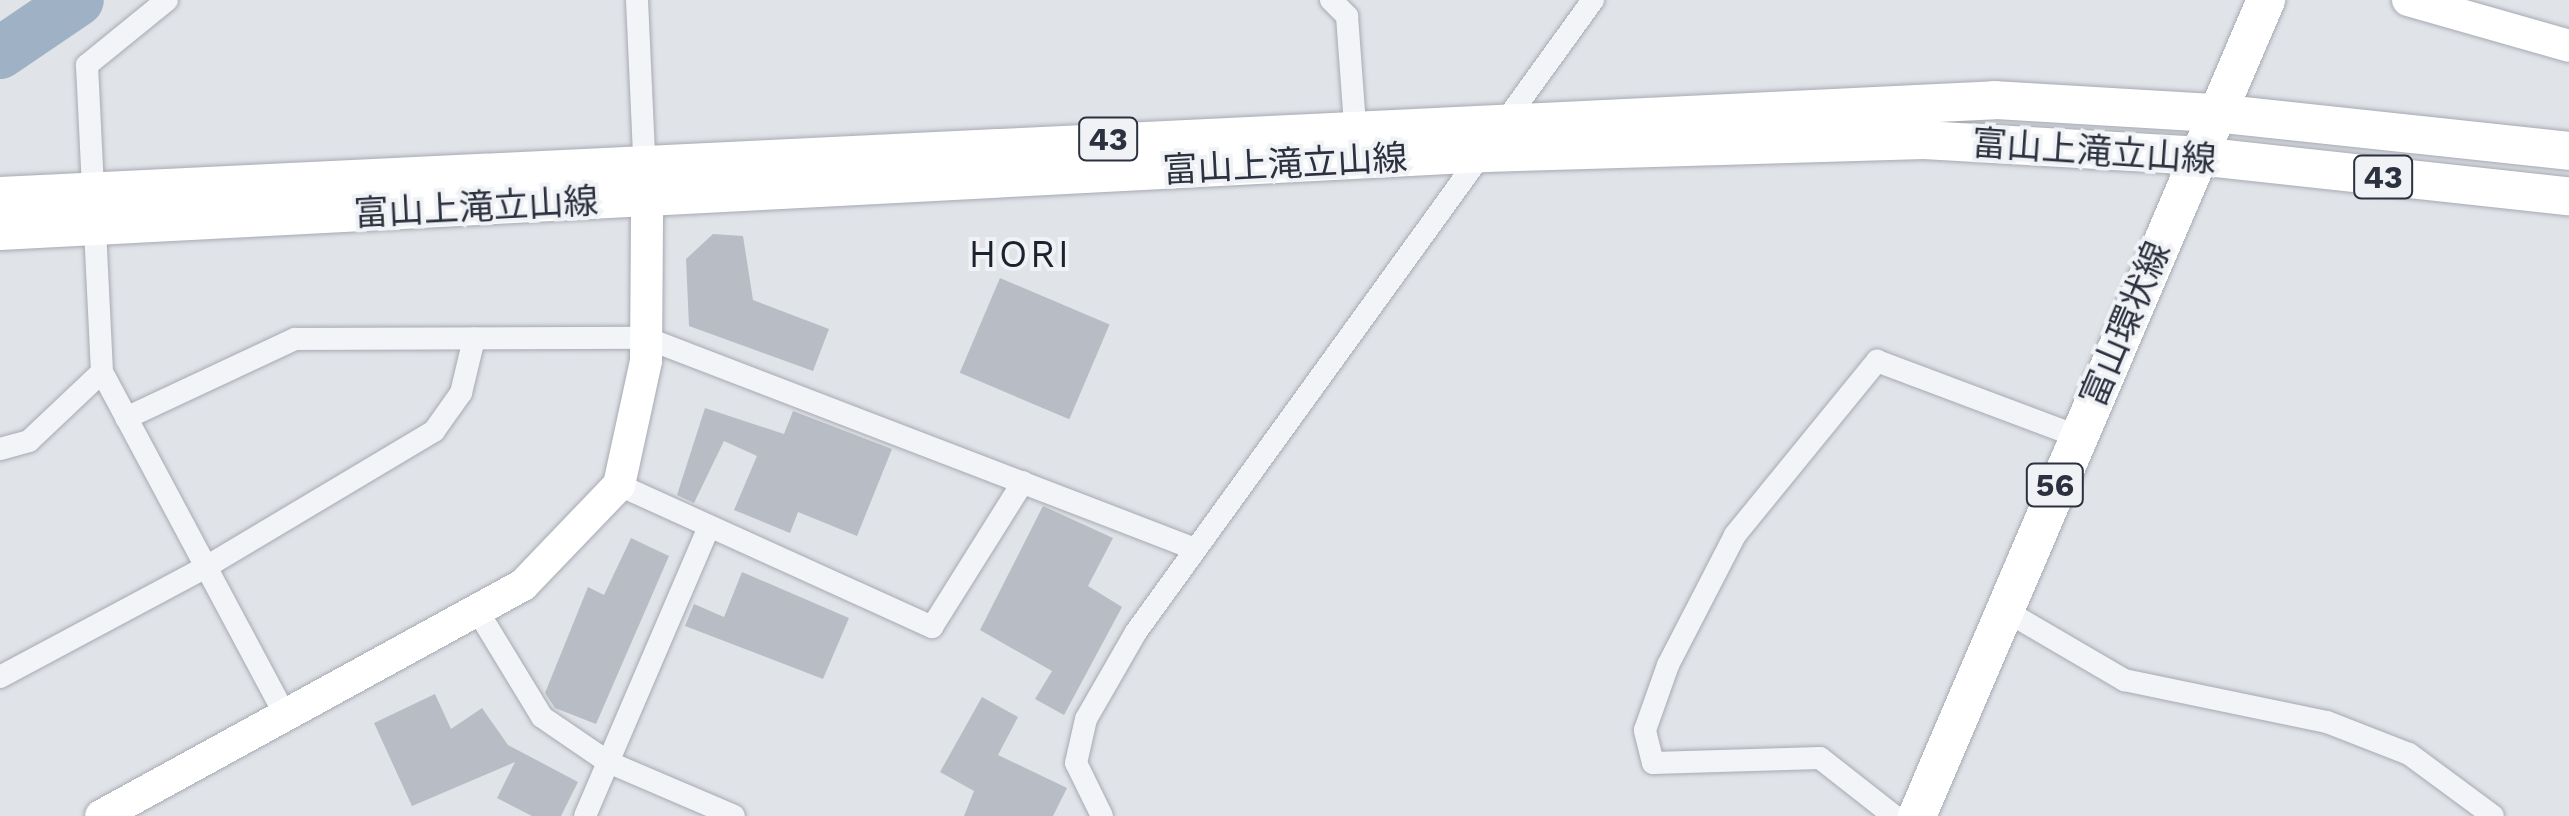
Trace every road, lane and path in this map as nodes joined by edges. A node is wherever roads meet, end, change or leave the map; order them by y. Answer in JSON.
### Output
{"nodes":[{"id":1,"x":166,"y":0,"type":"edge"},
{"id":2,"x":637,"y":0,"type":"edge"},
{"id":3,"x":1330,"y":0,"type":"edge"},
{"id":4,"x":1594,"y":0,"type":"edge"},
{"id":5,"x":2266,"y":0,"type":"edge"},
{"id":6,"x":2408,"y":0,"type":"edge"},
{"id":7,"x":2569,"y":46,"type":"edge"},
{"id":8,"x":2215,"y":112,"type":"junction"},
{"id":9,"x":1507,"y":120,"type":"junction"},
{"id":10,"x":1356,"y":144,"type":"junction"},
{"id":11,"x":2569,"y":150,"type":"edge"},
{"id":12,"x":1486,"y":153,"type":"junction"},
{"id":13,"x":2198,"y":156,"type":"junction"},
{"id":14,"x":646,"y":180,"type":"junction"},
{"id":15,"x":0,"y":196,"type":"edge"},
{"id":16,"x":2569,"y":196,"type":"edge"},
{"id":17,"x":94,"y":208,"type":"junction"},
{"id":18,"x":0,"y":230,"type":"edge"},
{"id":19,"x":646,"y":338,"type":"junction"},
{"id":20,"x":474,"y":339,"type":"junction"},
{"id":21,"x":102,"y":372,"type":"junction"},
{"id":22,"x":126,"y":418,"type":"junction"},
{"id":23,"x":2077,"y":436,"type":"junction"},
{"id":24,"x":0,"y":448,"type":"edge"},
{"id":25,"x":1023,"y":482,"type":"junction"},
{"id":26,"x":619,"y":485,"type":"junction"},
{"id":27,"x":709,"y":526,"type":"junction"},
{"id":28,"x":1196,"y":549,"type":"junction"},
{"id":29,"x":206,"y":567,"type":"junction"},
{"id":30,"x":2001,"y":608,"type":"junction"},
{"id":31,"x":477,"y":610,"type":"junction"},
{"id":32,"x":0,"y":677,"type":"edge"},
{"id":33,"x":285,"y":716,"type":"junction"},
{"id":34,"x":608,"y":762,"type":"junction"},
{"id":35,"x":694,"y":808,"type":"edge"},
{"id":36,"x":102,"y":816,"type":"edge"},
{"id":37,"x":585,"y":816,"type":"edge"},
{"id":38,"x":734,"y":816,"type":"edge"},
{"id":39,"x":1102,"y":816,"type":"edge"},
{"id":40,"x":1894,"y":816,"type":"edge"},
{"id":41,"x":1917,"y":816,"type":"edge"},
{"id":42,"x":2492,"y":816,"type":"edge"}],
"edges":[{"from":1,"to":17,"type":"street"},
{"from":2,"to":14,"type":"street"},
{"from":3,"to":10,"type":"street"},
{"from":4,"to":9,"type":"street"},
{"from":5,"to":8,"type":"main road","name":"富山環状線","number":"56"},
{"from":6,"to":7,"type":"street"},
{"from":8,"to":9,"type":"main road","name":"富山上滝立山線","number":"43"},
{"from":8,"to":11,"type":"main road","name":"富山上滝立山線","number":"43"},
{"from":8,"to":13,"type":"main road","name":"富山環状線","number":"56"},
{"from":9,"to":10,"type":"main road","name":"富山上滝立山線","number":"43"},
{"from":9,"to":12,"type":"street"},
{"from":10,"to":12,"type":"main road","name":"富山上滝立山線","number":"43"},
{"from":10,"to":14,"type":"main road","name":"富山上滝立山線","number":"43"},
{"from":12,"to":13,"type":"main road","name":"富山上滝立山線","number":"43"},
{"from":12,"to":28,"type":"street"},
{"from":13,"to":16,"type":"main road","name":"富山上滝立山線","number":"43"},
{"from":13,"to":23,"type":"main road","name":"富山環状線","number":"56"},
{"from":14,"to":17,"type":"main road","name":"富山上滝立山線","number":"43"},
{"from":14,"to":19,"type":"street"},
{"from":15,"to":17,"type":"main road","name":"富山上滝立山線","number":"43"},
{"from":17,"to":18,"type":"main road","name":"富山上滝立山線","number":"43"},
{"from":17,"to":21,"type":"street"},
{"from":19,"to":20,"type":"street"},
{"from":19,"to":25,"type":"street"},
{"from":19,"to":26,"type":"street"},
{"from":20,"to":22,"type":"street"},
{"from":20,"to":29,"type":"street"},
{"from":21,"to":22,"type":"street"},
{"from":21,"to":24,"type":"street"},
{"from":22,"to":29,"type":"street"},
{"from":23,"to":30,"type":"main road","name":"富山環状線","number":"56"},
{"from":23,"to":40,"type":"street"},
{"from":25,"to":27,"type":"street"},
{"from":25,"to":28,"type":"street"},
{"from":26,"to":27,"type":"street"},
{"from":26,"to":31,"type":"street"},
{"from":27,"to":34,"type":"street"},
{"from":28,"to":39,"type":"street"},
{"from":29,"to":32,"type":"street"},
{"from":29,"to":33,"type":"street"},
{"from":30,"to":41,"type":"main road","name":"富山環状線","number":"56"},
{"from":30,"to":42,"type":"street"},
{"from":31,"to":33,"type":"street"},
{"from":31,"to":34,"type":"street"},
{"from":33,"to":36,"type":"street"},
{"from":34,"to":35,"type":"street"},
{"from":34,"to":37,"type":"street"},
{"from":35,"to":38,"type":"street"}]}
